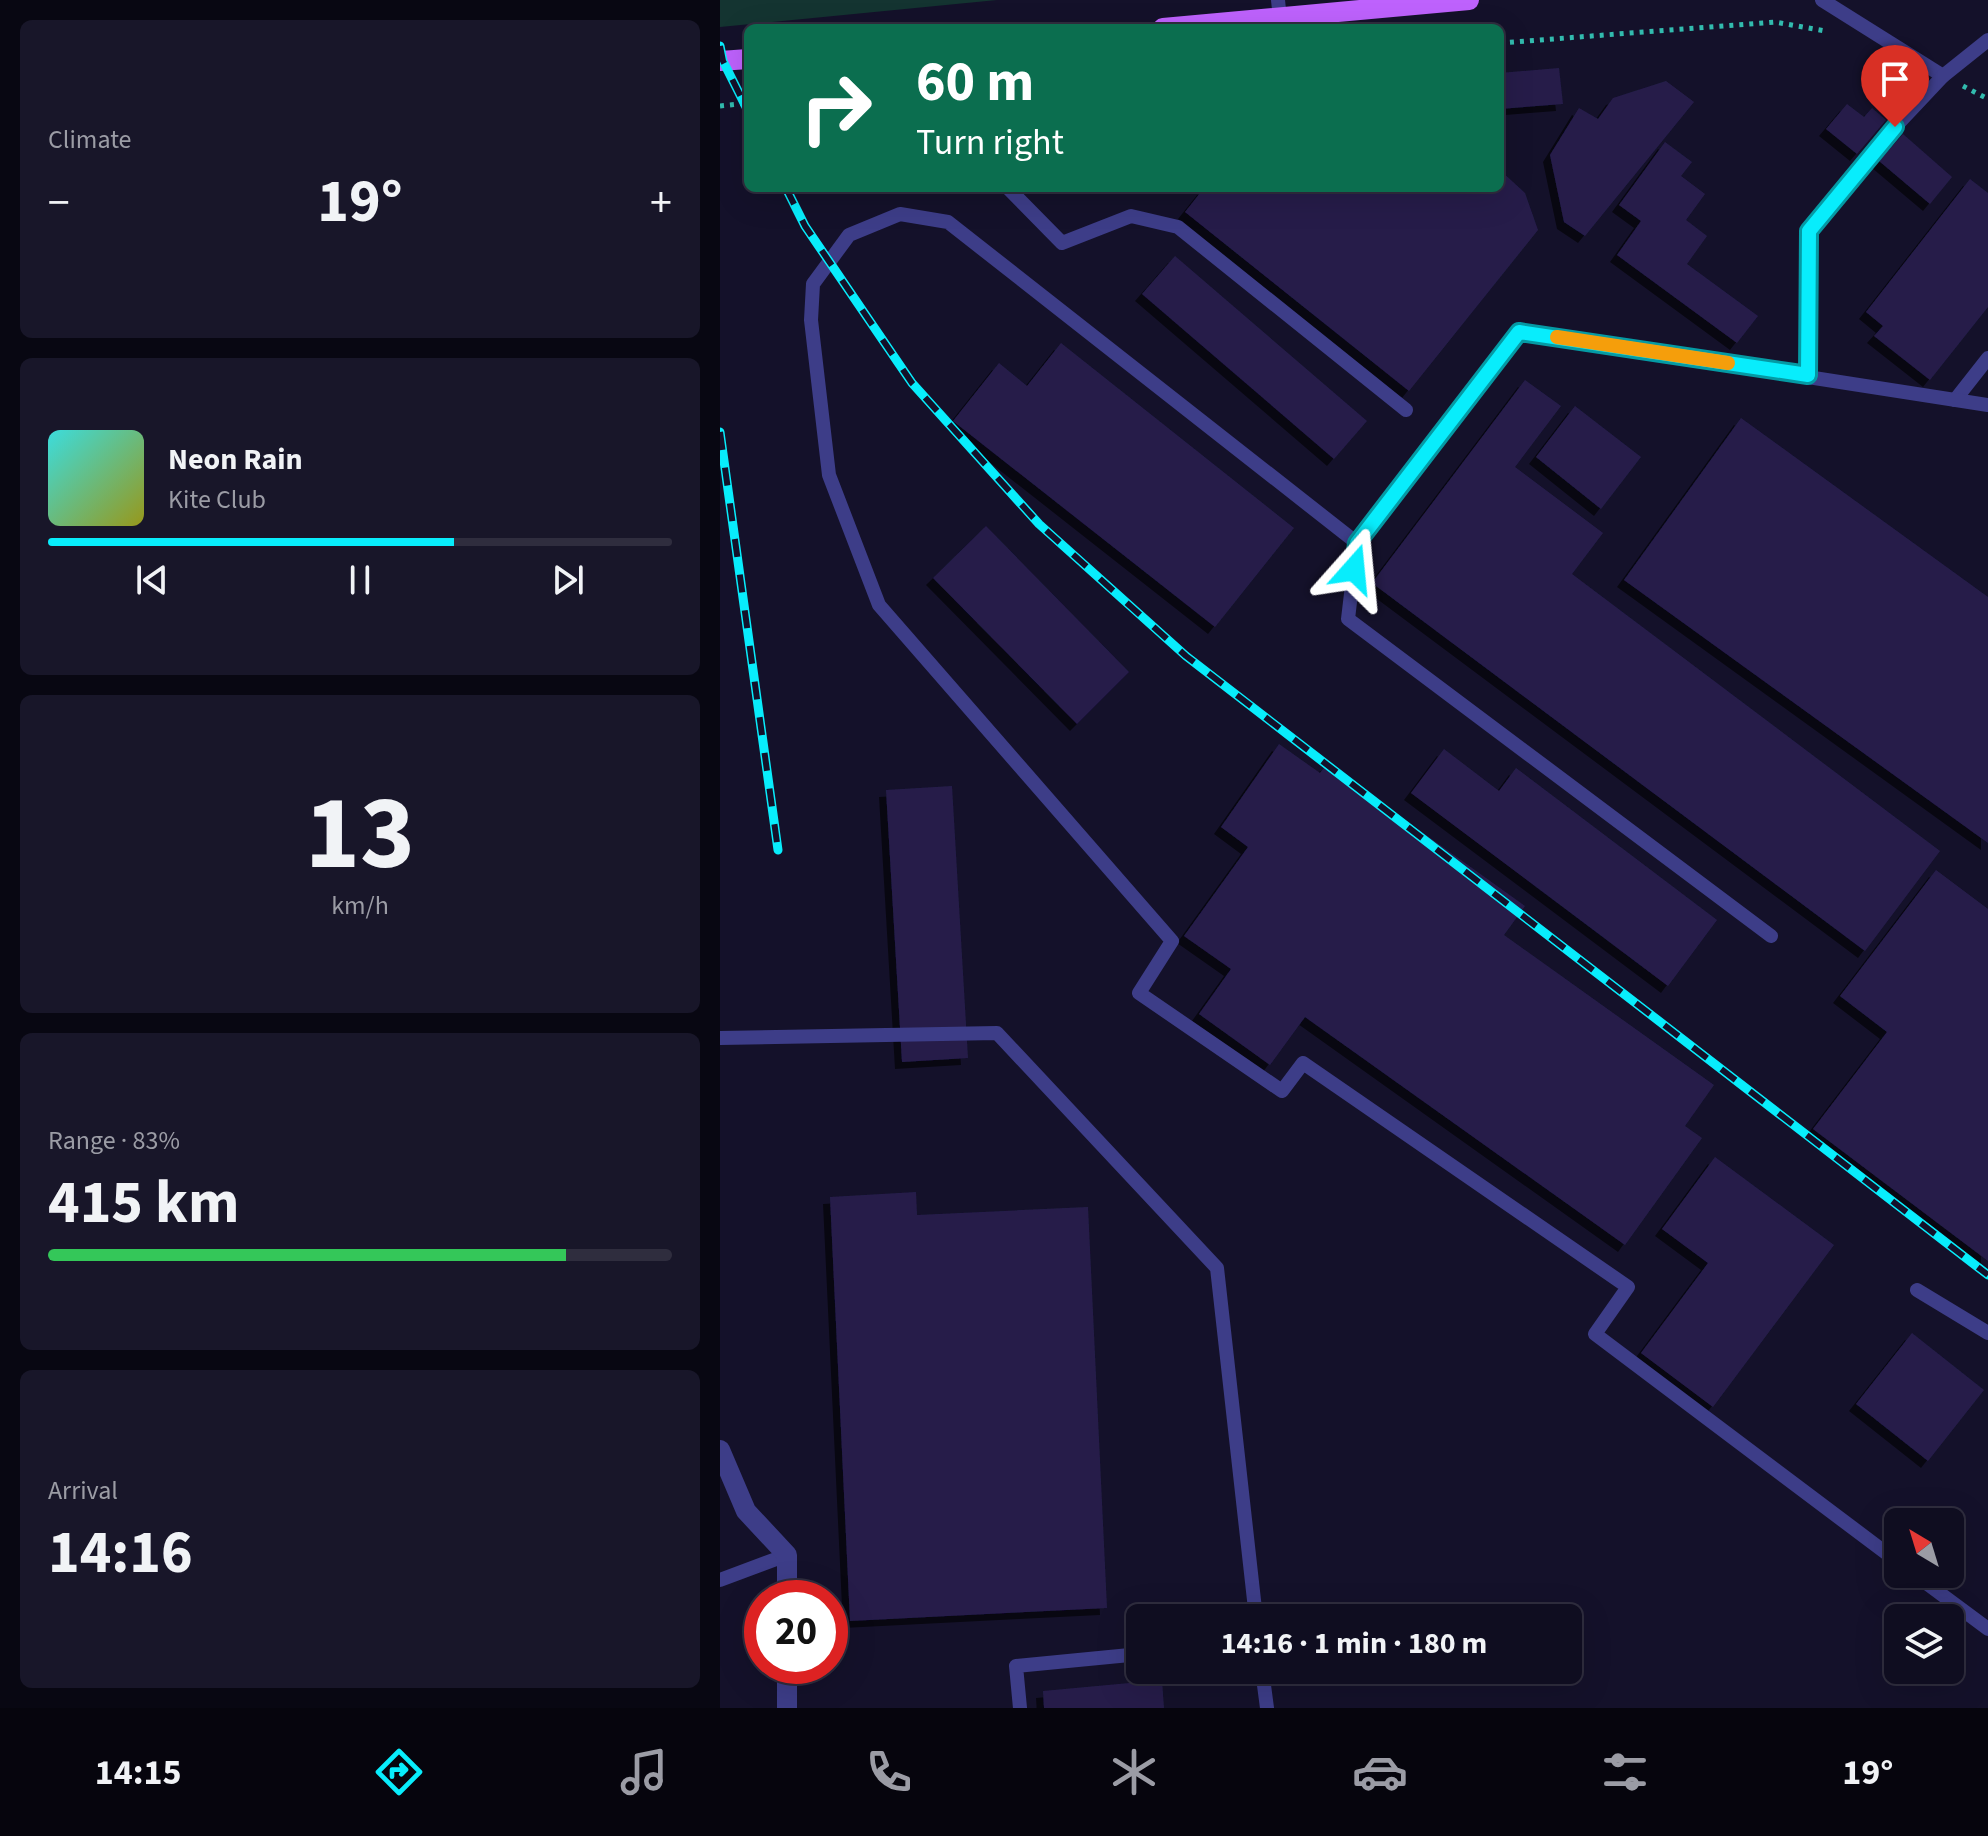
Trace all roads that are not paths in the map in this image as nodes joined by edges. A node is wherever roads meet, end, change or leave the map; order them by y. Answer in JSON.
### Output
{"nodes":[{"id":1,"x":1469,"y":0,"type":"edge"},
{"id":2,"x":1822,"y":0,"type":"edge"},
{"id":3,"x":1279,"y":10,"type":"edge"},
{"id":4,"x":1189,"y":24,"type":"edge"},
{"id":5,"x":1988,"y":40,"type":"edge"},
{"id":6,"x":744,"y":59,"type":"edge"},
{"id":7,"x":720,"y":61,"type":"edge"},
{"id":8,"x":1943,"y":76,"type":"junction"},
{"id":9,"x":1012,"y":192,"type":"edge"},
{"id":10,"x":1988,"y":358,"type":"edge"},
{"id":11,"x":1808,"y":375,"type":"junction"},
{"id":12,"x":1955,"y":400,"type":"junction"},
{"id":13,"x":1988,"y":405,"type":"edge"},
{"id":14,"x":1406,"y":410,"type":"dead end"},
{"id":15,"x":1357,"y":543,"type":"junction"},
{"id":16,"x":1771,"y":936,"type":"dead end"},
{"id":17,"x":720,"y":1038,"type":"edge"},
{"id":18,"x":1917,"y":1290,"type":"dead end"},
{"id":19,"x":1988,"y":1333,"type":"edge"},
{"id":20,"x":720,"y":1450,"type":"edge"},
{"id":21,"x":1884,"y":1551,"type":"edge"},
{"id":22,"x":787,"y":1555,"type":"junction"},
{"id":23,"x":720,"y":1580,"type":"edge"},
{"id":24,"x":787,"y":1580,"type":"edge"},
{"id":25,"x":1933,"y":1588,"type":"edge"},
{"id":26,"x":1254,"y":1604,"type":"edge"},
{"id":27,"x":1988,"y":1629,"type":"edge"},
{"id":28,"x":1126,"y":1655,"type":"edge"},
{"id":29,"x":787,"y":1684,"type":"edge"},
{"id":30,"x":1264,"y":1684,"type":"edge"},
{"id":31,"x":787,"y":1708,"type":"edge"},
{"id":32,"x":1020,"y":1708,"type":"edge"},
{"id":33,"x":1267,"y":1708,"type":"edge"}],
"edges":[{"from":1,"to":3,"type":"main road"},
{"from":2,"to":8,"type":"lane"},
{"from":3,"to":4,"type":"main road"},
{"from":5,"to":8,"type":"lane"},
{"from":6,"to":7,"type":"main road"},
{"from":8,"to":11,"type":"lane"},
{"from":9,"to":14,"type":"lane"},
{"from":10,"to":12,"type":"lane"},
{"from":11,"to":12,"type":"lane"},
{"from":11,"to":15,"type":"lane"},
{"from":12,"to":13,"type":"lane"},
{"from":15,"to":16,"type":"lane"},
{"from":15,"to":21,"type":"lane"},
{"from":17,"to":26,"type":"lane"},
{"from":18,"to":19,"type":"lane"},
{"from":20,"to":22,"type":"street"},
{"from":22,"to":23,"type":"lane"},
{"from":22,"to":24,"type":"street"},
{"from":25,"to":27,"type":"lane"},
{"from":28,"to":32,"type":"lane"},
{"from":29,"to":31,"type":"street"},
{"from":30,"to":33,"type":"lane"}]}
